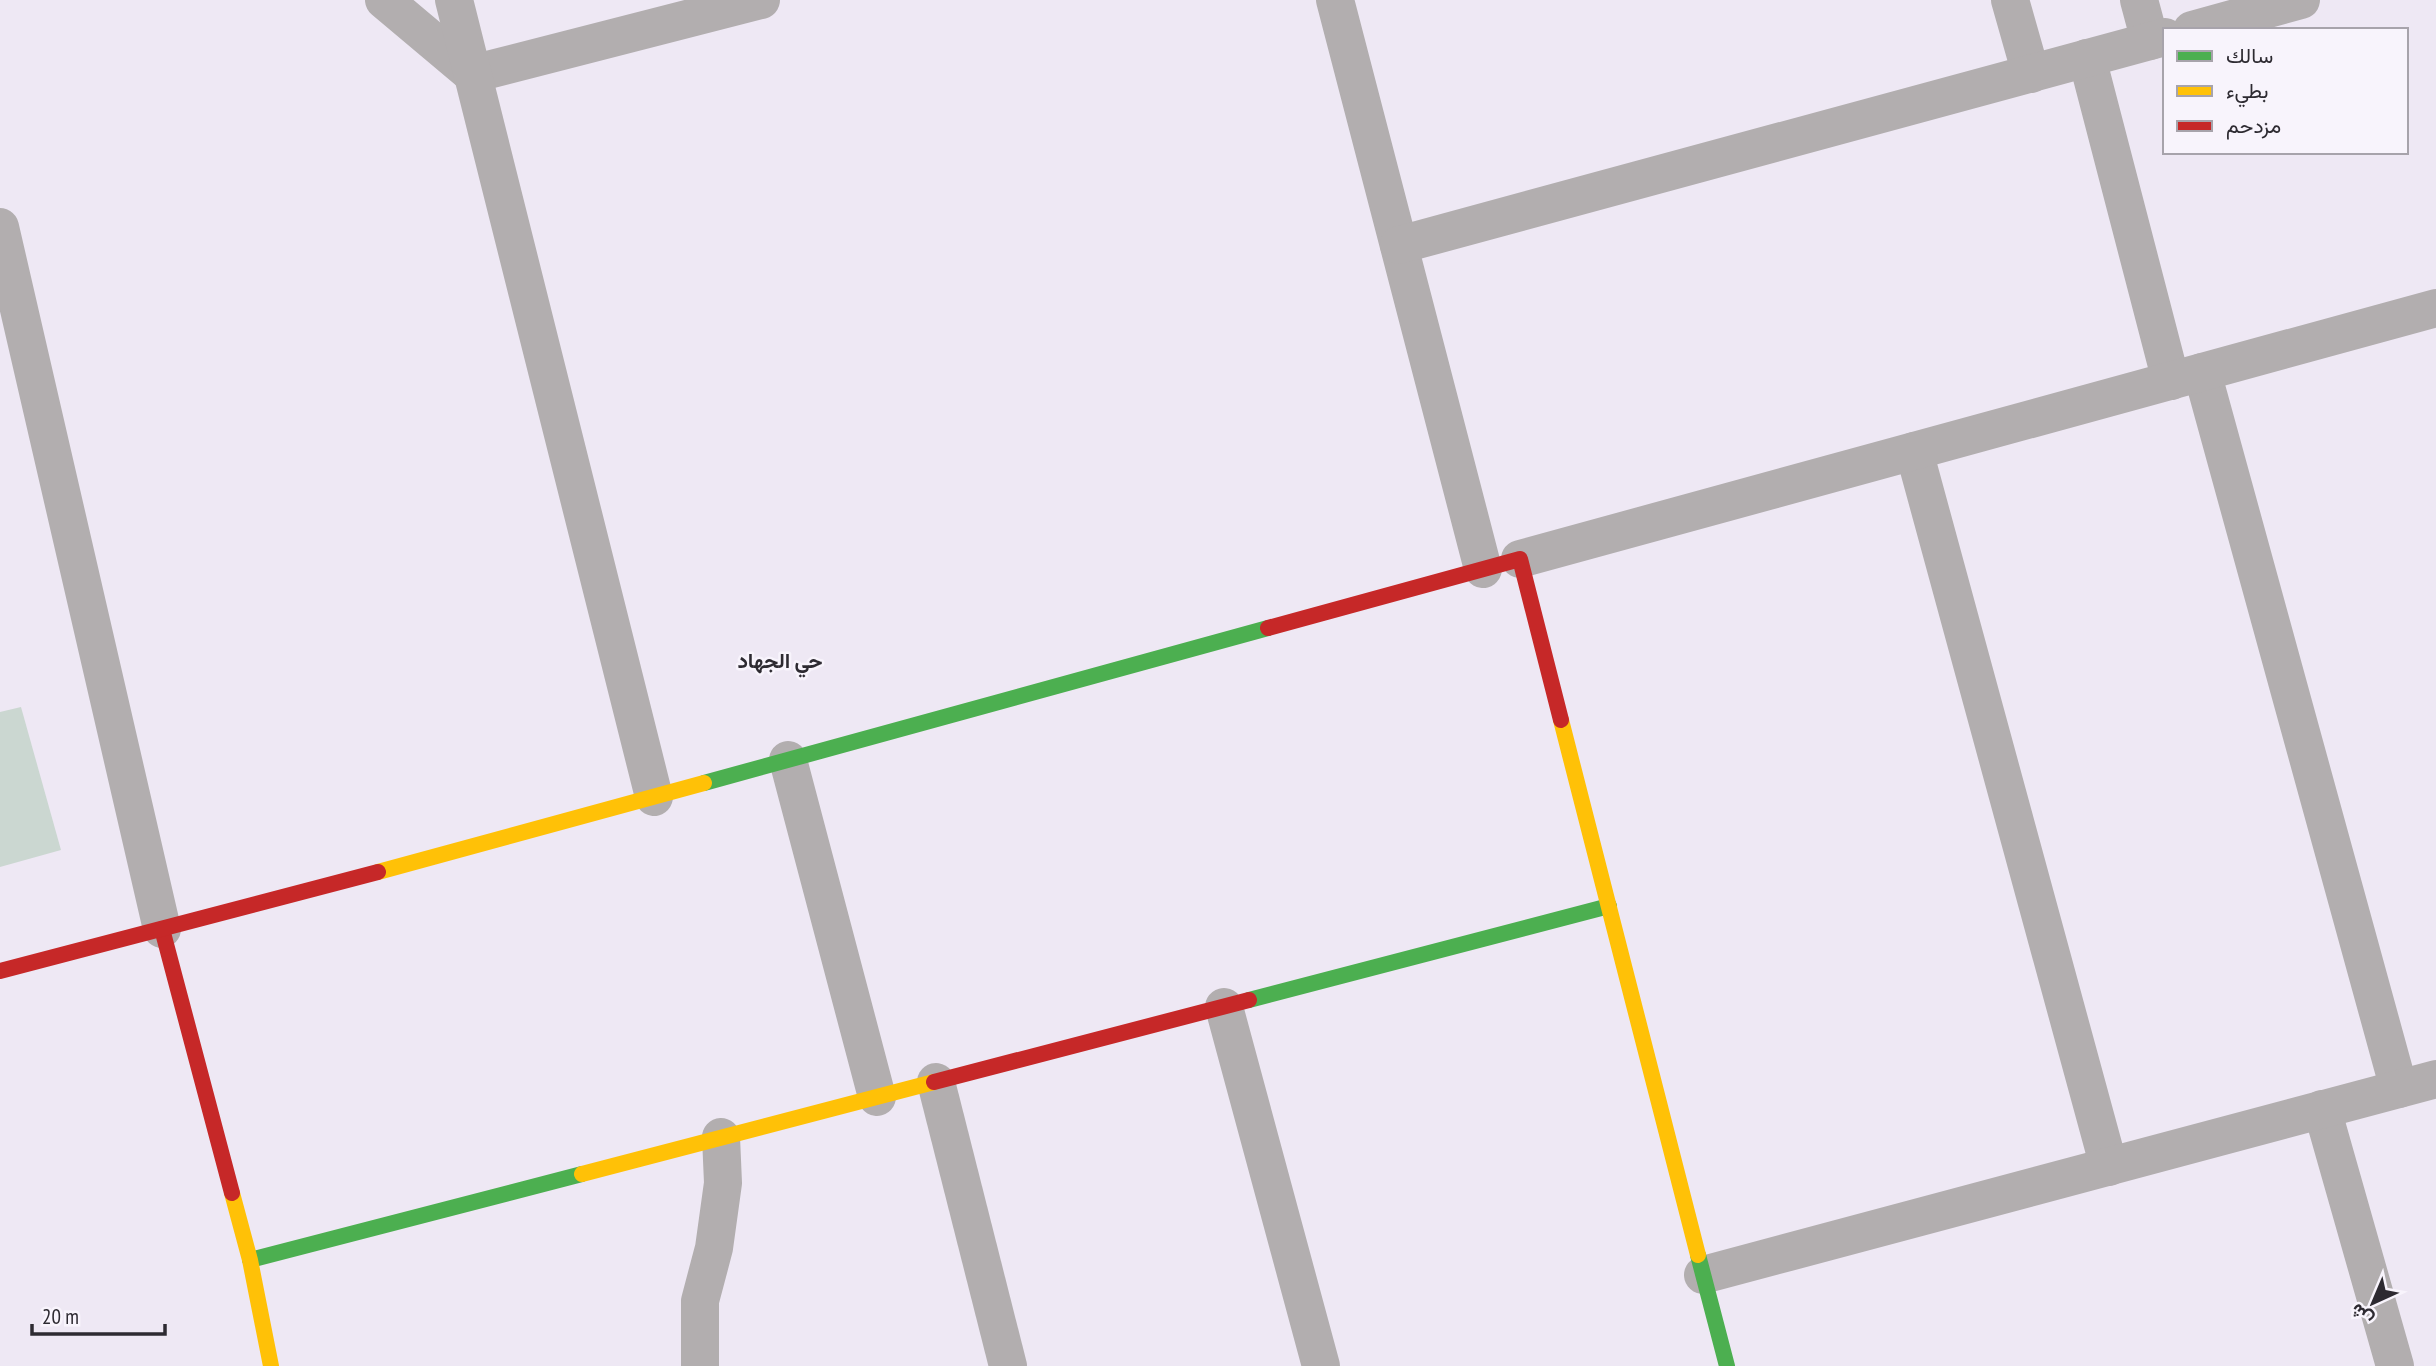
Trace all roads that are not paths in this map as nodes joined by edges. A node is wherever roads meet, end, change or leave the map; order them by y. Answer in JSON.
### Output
{"nodes":[{"id":1,"x":384,"y":0,"type":"edge"},
{"id":2,"x":454,"y":0,"type":"edge"},
{"id":3,"x":761,"y":0,"type":"edge"},
{"id":4,"x":1335,"y":0,"type":"edge"},
{"id":5,"x":2010,"y":0,"type":"edge"},
{"id":6,"x":2138,"y":0,"type":"edge"},
{"id":7,"x":2301,"y":0,"type":"edge"},
{"id":8,"x":2199,"y":28,"type":"edge"},
{"id":9,"x":2157,"y":39,"type":"edge"},
{"id":10,"x":2087,"y":58,"type":"junction"},
{"id":11,"x":472,"y":74,"type":"junction"},
{"id":12,"x":2031,"y":74,"type":"junction"},
{"id":13,"x":0,"y":228,"type":"edge"},
{"id":14,"x":1399,"y":245,"type":"junction"},
{"id":15,"x":7,"y":287,"type":"edge"},
{"id":16,"x":2436,"y":308,"type":"edge"},
{"id":17,"x":2187,"y":376,"type":"junction"},
{"id":18,"x":1914,"y":451,"type":"junction"},
{"id":19,"x":1520,"y":559,"type":"junction"},
{"id":20,"x":1483,"y":569,"type":"junction"},
{"id":21,"x":788,"y":760,"type":"junction"},
{"id":22,"x":654,"y":797,"type":"junction"},
{"id":23,"x":1609,"y":906,"type":"junction"},
{"id":24,"x":162,"y":929,"type":"junction"},
{"id":25,"x":0,"y":971,"type":"edge"},
{"id":26,"x":1223,"y":1007,"type":"junction"},
{"id":27,"x":2436,"y":1079,"type":"edge"},
{"id":28,"x":936,"y":1082,"type":"junction"},
{"id":29,"x":2399,"y":1088,"type":"junction"},
{"id":30,"x":877,"y":1097,"type":"junction"},
{"id":31,"x":2322,"y":1109,"type":"junction"},
{"id":32,"x":722,"y":1137,"type":"junction"},
{"id":33,"x":2109,"y":1167,"type":"junction"},
{"id":34,"x":250,"y":1260,"type":"junction"},
{"id":35,"x":1703,"y":1275,"type":"junction"},
{"id":36,"x":271,"y":1366,"type":"edge"},
{"id":37,"x":700,"y":1366,"type":"edge"},
{"id":38,"x":1008,"y":1366,"type":"edge"},
{"id":39,"x":1321,"y":1366,"type":"edge"},
{"id":40,"x":1727,"y":1366,"type":"edge"},
{"id":41,"x":2395,"y":1366,"type":"edge"}],
"edges":[{"from":1,"to":11,"type":"street"},
{"from":2,"to":11,"type":"street"},
{"from":3,"to":11,"type":"street"},
{"from":4,"to":14,"type":"street"},
{"from":5,"to":12,"type":"street"},
{"from":6,"to":9,"type":"street"},
{"from":7,"to":8,"type":"street"},
{"from":9,"to":10,"type":"street"},
{"from":10,"to":12,"type":"street"},
{"from":10,"to":17,"type":"street"},
{"from":11,"to":22,"type":"street"},
{"from":12,"to":14,"type":"street"},
{"from":13,"to":15,"type":"street"},
{"from":14,"to":20,"type":"street"},
{"from":15,"to":24,"type":"street"},
{"from":16,"to":17,"type":"street"},
{"from":17,"to":18,"type":"street"},
{"from":17,"to":29,"type":"street"},
{"from":18,"to":19,"type":"street"},
{"from":18,"to":33,"type":"street"},
{"from":19,"to":20,"type":"street"},
{"from":19,"to":23,"type":"street"},
{"from":20,"to":21,"type":"street"},
{"from":21,"to":22,"type":"street"},
{"from":21,"to":30,"type":"street"},
{"from":22,"to":24,"type":"street"},
{"from":23,"to":26,"type":"street"},
{"from":23,"to":35,"type":"street"},
{"from":24,"to":25,"type":"street"},
{"from":24,"to":34,"type":"street"},
{"from":26,"to":28,"type":"street"},
{"from":26,"to":39,"type":"street"},
{"from":27,"to":29,"type":"street"},
{"from":28,"to":30,"type":"street"},
{"from":28,"to":38,"type":"street"},
{"from":29,"to":31,"type":"street"},
{"from":30,"to":32,"type":"street"},
{"from":31,"to":33,"type":"street"},
{"from":31,"to":41,"type":"street"},
{"from":32,"to":34,"type":"street"},
{"from":32,"to":37,"type":"street"},
{"from":33,"to":35,"type":"street"},
{"from":34,"to":36,"type":"street"},
{"from":35,"to":40,"type":"street"}]}
